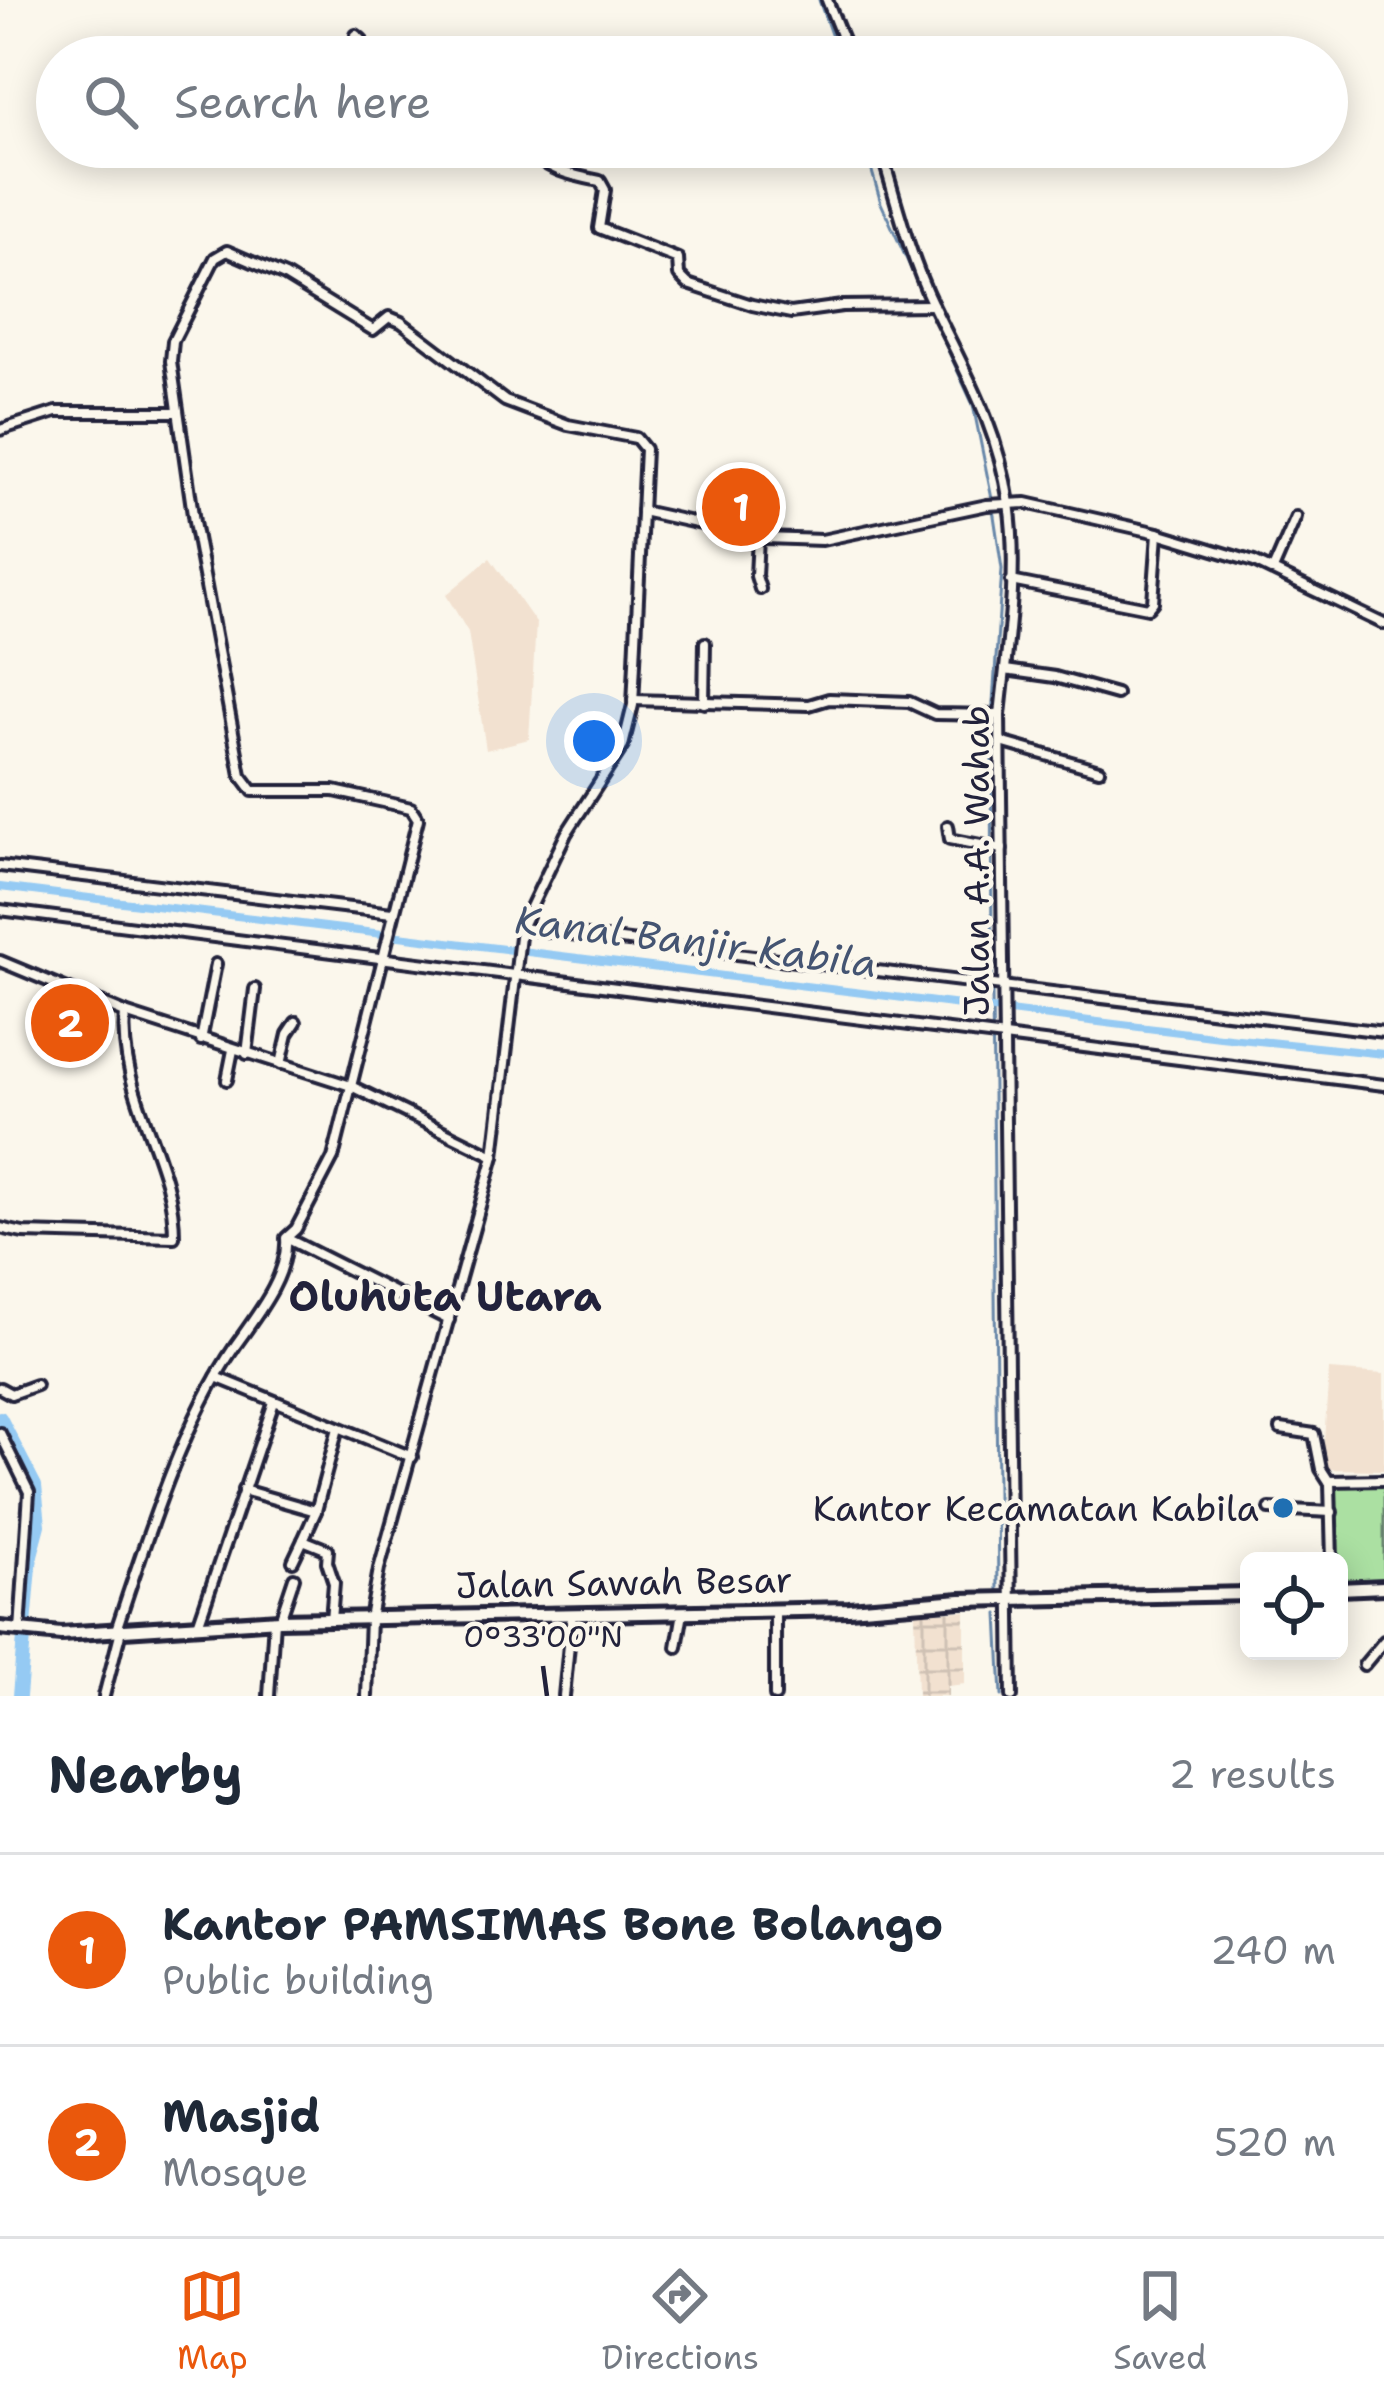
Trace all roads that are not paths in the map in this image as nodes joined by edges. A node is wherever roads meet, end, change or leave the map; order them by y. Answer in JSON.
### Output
{"nodes":[{"id":1,"x":827,"y":0,"type":"edge"},
{"id":2,"x":842,"y":36,"type":"edge"},
{"id":3,"x":554,"y":168,"type":"edge"},
{"id":4,"x":886,"y":168,"type":"edge"},
{"id":5,"x":928,"y":304,"type":"junction"},
{"id":6,"x":177,"y":412,"type":"junction"},
{"id":7,"x":0,"y":430,"type":"edge"},
{"id":8,"x":1005,"y":503,"type":"junction"},
{"id":9,"x":642,"y":511,"type":"junction"},
{"id":10,"x":1296,"y":517,"type":"dead end"},
{"id":11,"x":1158,"y":533,"type":"junction"},
{"id":12,"x":758,"y":537,"type":"junction"},
{"id":13,"x":1273,"y":569,"type":"junction"},
{"id":14,"x":1011,"y":581,"type":"junction"},
{"id":15,"x":760,"y":589,"type":"dead end"},
{"id":16,"x":1384,"y":624,"type":"edge"},
{"id":17,"x":705,"y":643,"type":"dead end"},
{"id":18,"x":1005,"y":670,"type":"junction"},
{"id":19,"x":1116,"y":694,"type":"dead end"},
{"id":20,"x":633,"y":700,"type":"junction"},
{"id":21,"x":704,"y":703,"type":"junction"},
{"id":22,"x":995,"y":715,"type":"junction"},
{"id":23,"x":1001,"y":742,"type":"junction"},
{"id":24,"x":1099,"y":770,"type":"dead end"},
{"id":25,"x":948,"y":826,"type":"dead end"},
{"id":26,"x":996,"y":847,"type":"junction"},
{"id":27,"x":0,"y":866,"type":"edge"},
{"id":28,"x":0,"y":910,"type":"edge"},
{"id":29,"x":391,"y":917,"type":"junction"},
{"id":30,"x":520,"y":932,"type":"junction"},
{"id":31,"x":381,"y":956,"type":"junction"},
{"id":32,"x":0,"y":961,"type":"edge"},
{"id":33,"x":216,"y":964,"type":"dead end"},
{"id":34,"x":514,"y":972,"type":"junction"},
{"id":35,"x":255,"y":989,"type":"dead end"},
{"id":36,"x":1004,"y":992,"type":"junction"},
{"id":37,"x":125,"y":1013,"type":"junction"},
{"id":38,"x":296,"y":1022,"type":"dead end"},
{"id":39,"x":1384,"y":1032,"type":"edge"},
{"id":40,"x":1004,"y":1035,"type":"junction"},
{"id":41,"x":201,"y":1040,"type":"junction"},
{"id":42,"x":233,"y":1049,"type":"junction"},
{"id":43,"x":248,"y":1054,"type":"junction"},
{"id":44,"x":281,"y":1064,"type":"junction"},
{"id":45,"x":227,"y":1080,"type":"dead end"},
{"id":46,"x":351,"y":1085,"type":"junction"},
{"id":47,"x":1384,"y":1085,"type":"edge"},
{"id":48,"x":494,"y":1156,"type":"junction"},
{"id":49,"x":0,"y":1228,"type":"edge"},
{"id":50,"x":286,"y":1238,"type":"junction"},
{"id":51,"x":449,"y":1320,"type":"junction"},
{"id":52,"x":216,"y":1377,"type":"junction"},
{"id":53,"x":36,"y":1384,"type":"dead end"},
{"id":54,"x":0,"y":1388,"type":"edge"},
{"id":55,"x":274,"y":1402,"type":"junction"},
{"id":56,"x":338,"y":1428,"type":"junction"},
{"id":57,"x":1281,"y":1429,"type":"dead end"},
{"id":58,"x":0,"y":1433,"type":"edge"},
{"id":59,"x":412,"y":1457,"type":"junction"},
{"id":60,"x":1384,"y":1480,"type":"edge"},
{"id":61,"x":1330,"y":1481,"type":"junction"},
{"id":62,"x":243,"y":1490,"type":"junction"},
{"id":63,"x":1270,"y":1509,"type":"dead end"},
{"id":64,"x":316,"y":1511,"type":"junction"},
{"id":65,"x":1332,"y":1512,"type":"junction"},
{"id":66,"x":303,"y":1540,"type":"junction"},
{"id":67,"x":1332,"y":1552,"type":"edge"},
{"id":68,"x":292,"y":1561,"type":"dead end"},
{"id":69,"x":294,"y":1578,"type":"dead end"},
{"id":70,"x":1384,"y":1587,"type":"edge"},
{"id":71,"x":1348,"y":1589,"type":"edge"},
{"id":72,"x":1240,"y":1594,"type":"edge"},
{"id":73,"x":1010,"y":1600,"type":"junction"},
{"id":74,"x":775,"y":1608,"type":"junction"},
{"id":75,"x":683,"y":1612,"type":"junction"},
{"id":76,"x":572,"y":1615,"type":"junction"},
{"id":77,"x":331,"y":1619,"type":"junction"},
{"id":78,"x":370,"y":1619,"type":"junction"},
{"id":79,"x":277,"y":1620,"type":"junction"},
{"id":80,"x":198,"y":1625,"type":"junction"},
{"id":81,"x":0,"y":1628,"type":"edge"},
{"id":82,"x":118,"y":1630,"type":"junction"},
{"id":83,"x":21,"y":1631,"type":"junction"},
{"id":84,"x":1384,"y":1641,"type":"edge"},
{"id":85,"x":677,"y":1647,"type":"dead end"},
{"id":86,"x":1364,"y":1665,"type":"dead end"},
{"id":87,"x":104,"y":1696,"type":"edge"},
{"id":88,"x":269,"y":1696,"type":"edge"},
{"id":89,"x":367,"y":1696,"type":"edge"},
{"id":90,"x":564,"y":1696,"type":"edge"},
{"id":91,"x":775,"y":1696,"type":"edge"},
{"id":92,"x":1012,"y":1696,"type":"edge"}],
"edges":[{"from":1,"to":2,"type":"street"},
{"from":3,"to":5,"type":"street"},
{"from":4,"to":5,"type":"street","name":"Jalan A.A. Wahab"},
{"from":5,"to":8,"type":"street","name":"Jalan A.A. Wahab"},
{"from":6,"to":7,"type":"street"},
{"from":6,"to":9,"type":"street"},
{"from":6,"to":29,"type":"street"},
{"from":8,"to":11,"type":"street"},
{"from":8,"to":12,"type":"street"},
{"from":8,"to":14,"type":"street","name":"Jalan A.A. Wahab"},
{"from":9,"to":12,"type":"street"},
{"from":9,"to":20,"type":"street"},
{"from":10,"to":13,"type":"street"},
{"from":11,"to":13,"type":"street"},
{"from":11,"to":14,"type":"street"},
{"from":12,"to":15,"type":"street"},
{"from":13,"to":16,"type":"street"},
{"from":14,"to":18,"type":"street","name":"Jalan A.A. Wahab"},
{"from":17,"to":21,"type":"street"},
{"from":18,"to":19,"type":"street"},
{"from":18,"to":22,"type":"street","name":"Jalan A.A. Wahab"},
{"from":20,"to":21,"type":"street"},
{"from":20,"to":30,"type":"street"},
{"from":21,"to":22,"type":"street"},
{"from":22,"to":23,"type":"street","name":"Jalan A.A. Wahab"},
{"from":23,"to":24,"type":"street"},
{"from":23,"to":26,"type":"street","name":"Jalan A.A. Wahab"},
{"from":25,"to":26,"type":"street"},
{"from":26,"to":36,"type":"street","name":"Jalan A.A. Wahab"},
{"from":27,"to":29,"type":"street"},
{"from":28,"to":31,"type":"street"},
{"from":29,"to":31,"type":"street"},
{"from":30,"to":34,"type":"street"},
{"from":30,"to":36,"type":"street"},
{"from":31,"to":34,"type":"street"},
{"from":31,"to":46,"type":"street"},
{"from":32,"to":37,"type":"street"},
{"from":33,"to":41,"type":"street"},
{"from":34,"to":40,"type":"street"},
{"from":34,"to":48,"type":"street"},
{"from":35,"to":43,"type":"street"},
{"from":36,"to":39,"type":"street"},
{"from":36,"to":40,"type":"street","name":"Jalan A.A. Wahab"},
{"from":37,"to":41,"type":"street"},
{"from":37,"to":49,"type":"street"},
{"from":38,"to":44,"type":"street"},
{"from":40,"to":47,"type":"street"},
{"from":40,"to":73,"type":"street","name":"Jalan A.A. Wahab"},
{"from":41,"to":42,"type":"street"},
{"from":42,"to":43,"type":"street"},
{"from":42,"to":45,"type":"street"},
{"from":43,"to":44,"type":"street"},
{"from":44,"to":46,"type":"street"},
{"from":46,"to":48,"type":"street"},
{"from":46,"to":50,"type":"street"},
{"from":48,"to":51,"type":"street"},
{"from":50,"to":51,"type":"street"},
{"from":50,"to":52,"type":"street"},
{"from":51,"to":59,"type":"street"},
{"from":52,"to":55,"type":"street"},
{"from":52,"to":82,"type":"street"},
{"from":53,"to":54,"type":"street"},
{"from":55,"to":56,"type":"street"},
{"from":55,"to":62,"type":"street"},
{"from":56,"to":59,"type":"street"},
{"from":56,"to":64,"type":"street"},
{"from":57,"to":61,"type":"street"},
{"from":58,"to":83,"type":"street"},
{"from":59,"to":78,"type":"street"},
{"from":60,"to":61,"type":"street"},
{"from":61,"to":65,"type":"street"},
{"from":62,"to":64,"type":"street"},
{"from":62,"to":80,"type":"street"},
{"from":63,"to":65,"type":"street"},
{"from":64,"to":66,"type":"street"},
{"from":65,"to":67,"type":"street"},
{"from":66,"to":68,"type":"street"},
{"from":66,"to":77,"type":"street"},
{"from":69,"to":79,"type":"street"},
{"from":70,"to":71,"type":"main road"},
{"from":72,"to":73,"type":"main road","name":"Jalan Sawah Besar"},
{"from":73,"to":74,"type":"main road","name":"Jalan Sawah Besar"},
{"from":73,"to":92,"type":"street","name":"Jalan A.A. Wahab"},
{"from":74,"to":75,"type":"main road","name":"Jalan Sawah Besar"},
{"from":74,"to":91,"type":"street"},
{"from":75,"to":76,"type":"main road","name":"Jalan Sawah Besar"},
{"from":75,"to":85,"type":"street"},
{"from":76,"to":78,"type":"main road","name":"Jalan Sawah Besar"},
{"from":76,"to":90,"type":"street"},
{"from":77,"to":78,"type":"main road","name":"Jalan Sawah Besar"},
{"from":77,"to":79,"type":"main road","name":"Jalan Sawah Besar"},
{"from":78,"to":89,"type":"street"},
{"from":79,"to":80,"type":"main road","name":"Jalan Sawah Besar"},
{"from":79,"to":88,"type":"street"},
{"from":80,"to":82,"type":"main road","name":"Jalan Sawah Besar"},
{"from":81,"to":83,"type":"main road","name":"Jalan Sawah Besar"},
{"from":82,"to":83,"type":"main road","name":"Jalan Sawah Besar"},
{"from":82,"to":87,"type":"street"},
{"from":84,"to":86,"type":"street"}]}
